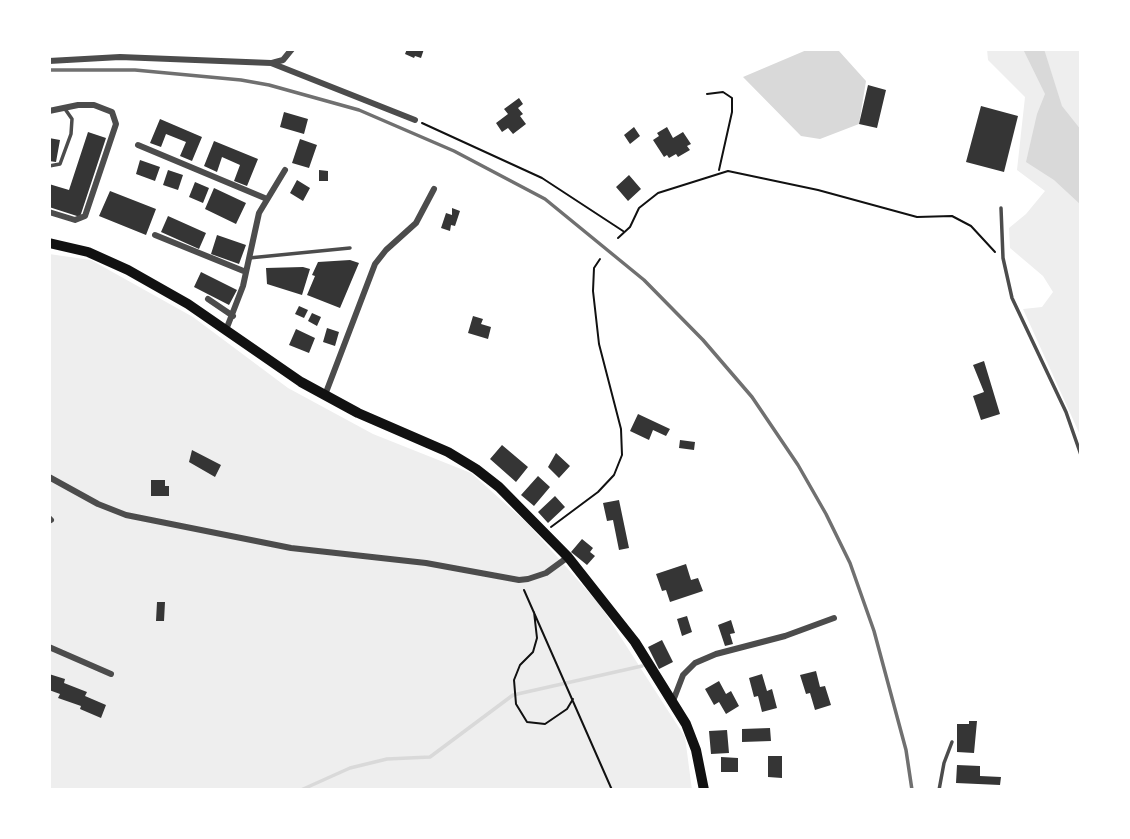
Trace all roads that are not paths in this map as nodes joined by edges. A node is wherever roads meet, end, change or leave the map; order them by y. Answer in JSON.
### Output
{"nodes":[{"id":1,"x":292,"y":49,"type":"edge"},
{"id":2,"x":49,"y":61,"type":"edge"},
{"id":3,"x":271,"y":63,"type":"junction"},
{"id":4,"x":64,"y":108,"type":"junction"},
{"id":5,"x":49,"y":111,"type":"edge"},
{"id":6,"x":415,"y":120,"type":"road end"},
{"id":7,"x":138,"y":145,"type":"dead end"},
{"id":8,"x":49,"y":166,"type":"edge"},
{"id":9,"x":285,"y":170,"type":"dead end"},
{"id":10,"x":434,"y":189,"type":"dead end"},
{"id":11,"x":267,"y":199,"type":"junction"},
{"id":12,"x":1001,"y":208,"type":"dead end"},
{"id":13,"x":49,"y":212,"type":"edge"},
{"id":14,"x":155,"y":235,"type":"dead end"},
{"id":15,"x":49,"y":243,"type":"edge"},
{"id":16,"x":350,"y":248,"type":"dead end"},
{"id":17,"x":249,"y":258,"type":"junction"},
{"id":18,"x":246,"y":272,"type":"junction"},
{"id":19,"x":208,"y":299,"type":"dead end"},
{"id":20,"x":233,"y":316,"type":"junction"},
{"id":21,"x":226,"y":330,"type":"junction"},
{"id":22,"x":325,"y":395,"type":"junction"},
{"id":23,"x":1081,"y":455,"type":"edge"},
{"id":24,"x":49,"y":477,"type":"edge"},
{"id":25,"x":568,"y":557,"type":"junction"},
{"id":26,"x":834,"y":618,"type":"dead end"},
{"id":27,"x":49,"y":647,"type":"edge"},
{"id":28,"x":111,"y":674,"type":"dead end"},
{"id":29,"x":673,"y":701,"type":"junction"},
{"id":30,"x":952,"y":742,"type":"dead end"},
{"id":31,"x":704,"y":790,"type":"edge"},
{"id":32,"x":939,"y":790,"type":"edge"}],
"edges":[{"from":1,"to":3,"type":"street"},
{"from":2,"to":3,"type":"street"},
{"from":3,"to":6,"type":"street"},
{"from":4,"to":5,"type":"street"},
{"from":4,"to":8,"type":"lane"},
{"from":4,"to":13,"type":"street"},
{"from":7,"to":11,"type":"street"},
{"from":9,"to":11,"type":"street"},
{"from":10,"to":22,"type":"street"},
{"from":11,"to":17,"type":"street"},
{"from":12,"to":23,"type":"lane"},
{"from":14,"to":18,"type":"street"},
{"from":15,"to":21,"type":"main road"},
{"from":16,"to":17,"type":"lane"},
{"from":17,"to":18,"type":"street"},
{"from":18,"to":20,"type":"street"},
{"from":19,"to":20,"type":"street"},
{"from":20,"to":21,"type":"street"},
{"from":21,"to":22,"type":"main road"},
{"from":22,"to":25,"type":"main road"},
{"from":24,"to":25,"type":"street"},
{"from":25,"to":29,"type":"main road"},
{"from":26,"to":29,"type":"street"},
{"from":27,"to":28,"type":"street"},
{"from":29,"to":31,"type":"main road"},
{"from":30,"to":32,"type":"lane"}]}
